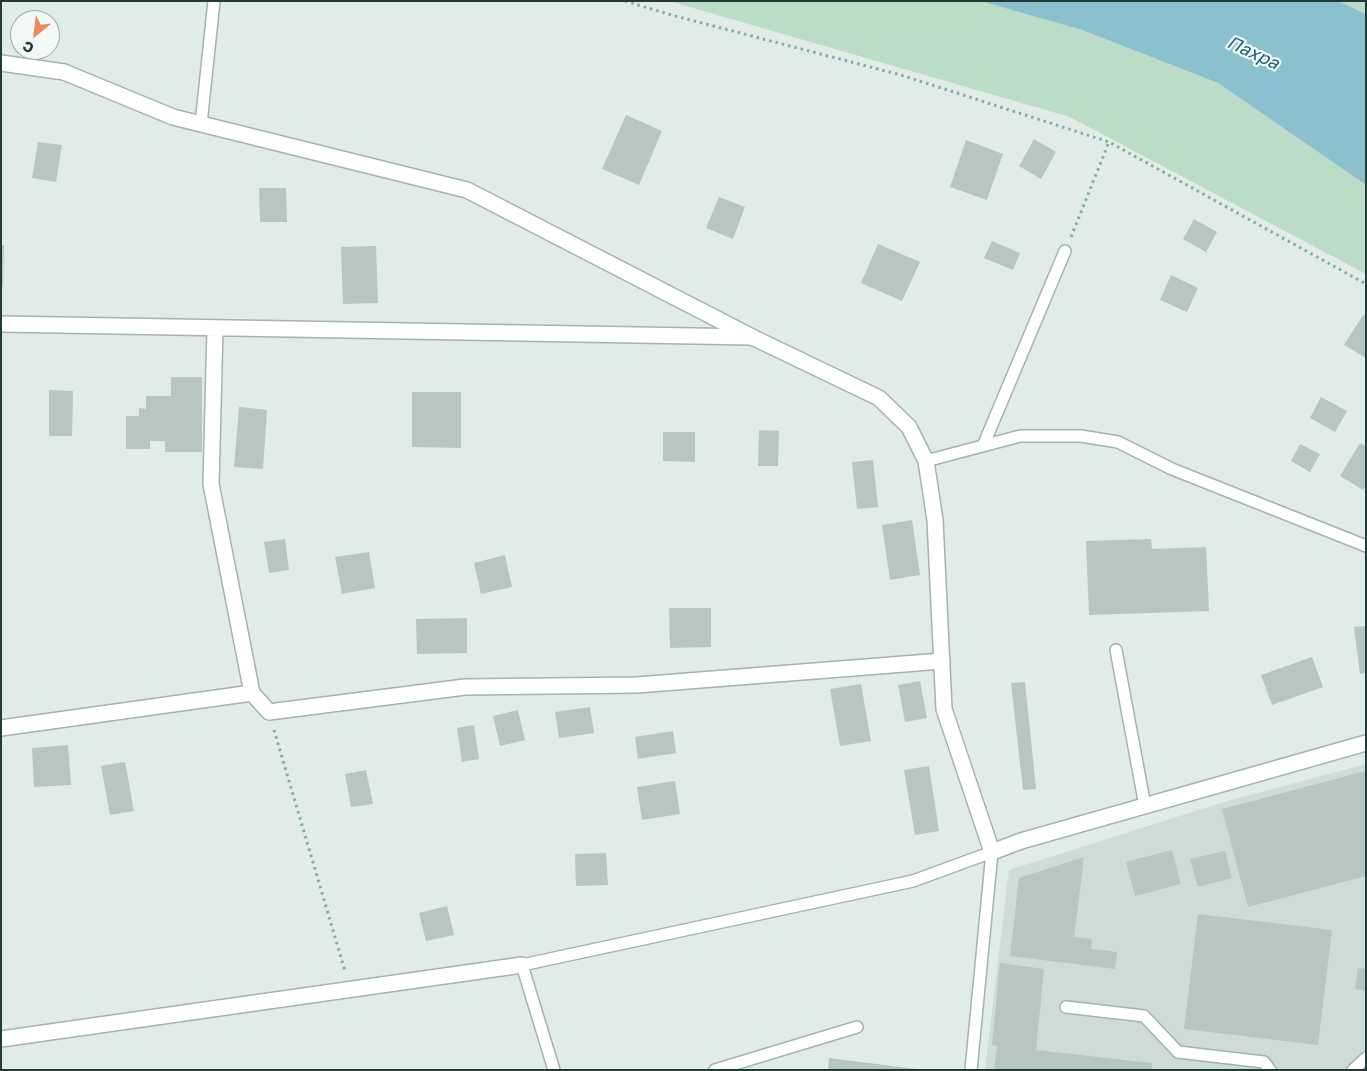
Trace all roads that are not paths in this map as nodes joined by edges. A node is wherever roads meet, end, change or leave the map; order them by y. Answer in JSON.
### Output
{"nodes":[{"id":1,"x":214,"y":1,"type":"edge"},
{"id":2,"x":1,"y":63,"type":"edge"},
{"id":3,"x":202,"y":124,"type":"junction"},
{"id":4,"x":1065,"y":251,"type":"road end"},
{"id":5,"x":1,"y":324,"type":"edge"},
{"id":6,"x":215,"y":329,"type":"junction"},
{"id":7,"x":752,"y":337,"type":"junction"},
{"id":8,"x":983,"y":446,"type":"junction"},
{"id":9,"x":926,"y":461,"type":"junction"},
{"id":10,"x":1366,"y":546,"type":"edge"},
{"id":11,"x":1116,"y":650,"type":"dead end"},
{"id":12,"x":942,"y":661,"type":"junction"},
{"id":13,"x":252,"y":693,"type":"junction"},
{"id":14,"x":1,"y":728,"type":"edge"},
{"id":15,"x":1366,"y":743,"type":"edge"},
{"id":16,"x":1145,"y":806,"type":"junction"},
{"id":17,"x":992,"y":852,"type":"junction"},
{"id":18,"x":522,"y":965,"type":"junction"},
{"id":19,"x":1066,"y":1007,"type":"dead end"},
{"id":20,"x":857,"y":1027,"type":"dead end"},
{"id":21,"x":1,"y":1039,"type":"edge"},
{"id":22,"x":1366,"y":1058,"type":"edge"},
{"id":23,"x":555,"y":1069,"type":"edge"},
{"id":24,"x":715,"y":1070,"type":"edge"},
{"id":25,"x":970,"y":1070,"type":"edge"},
{"id":26,"x":1270,"y":1070,"type":"edge"},
{"id":27,"x":1353,"y":1070,"type":"edge"}],
"edges":[{"from":1,"to":3,"type":"lane"},
{"from":2,"to":3,"type":"street"},
{"from":3,"to":7,"type":"street"},
{"from":4,"to":8,"type":"lane"},
{"from":5,"to":6,"type":"street"},
{"from":6,"to":7,"type":"street"},
{"from":6,"to":13,"type":"street"},
{"from":7,"to":9,"type":"street"},
{"from":8,"to":9,"type":"lane"},
{"from":8,"to":10,"type":"lane"},
{"from":9,"to":12,"type":"street"},
{"from":11,"to":16,"type":"lane"},
{"from":12,"to":13,"type":"street"},
{"from":12,"to":17,"type":"street"},
{"from":13,"to":14,"type":"street"},
{"from":15,"to":16,"type":"street"},
{"from":16,"to":17,"type":"street"},
{"from":17,"to":18,"type":"lane"},
{"from":17,"to":25,"type":"lane"},
{"from":18,"to":21,"type":"street"},
{"from":18,"to":23,"type":"lane"},
{"from":19,"to":26,"type":"lane"},
{"from":20,"to":24,"type":"lane"},
{"from":22,"to":27,"type":"lane"}]}
